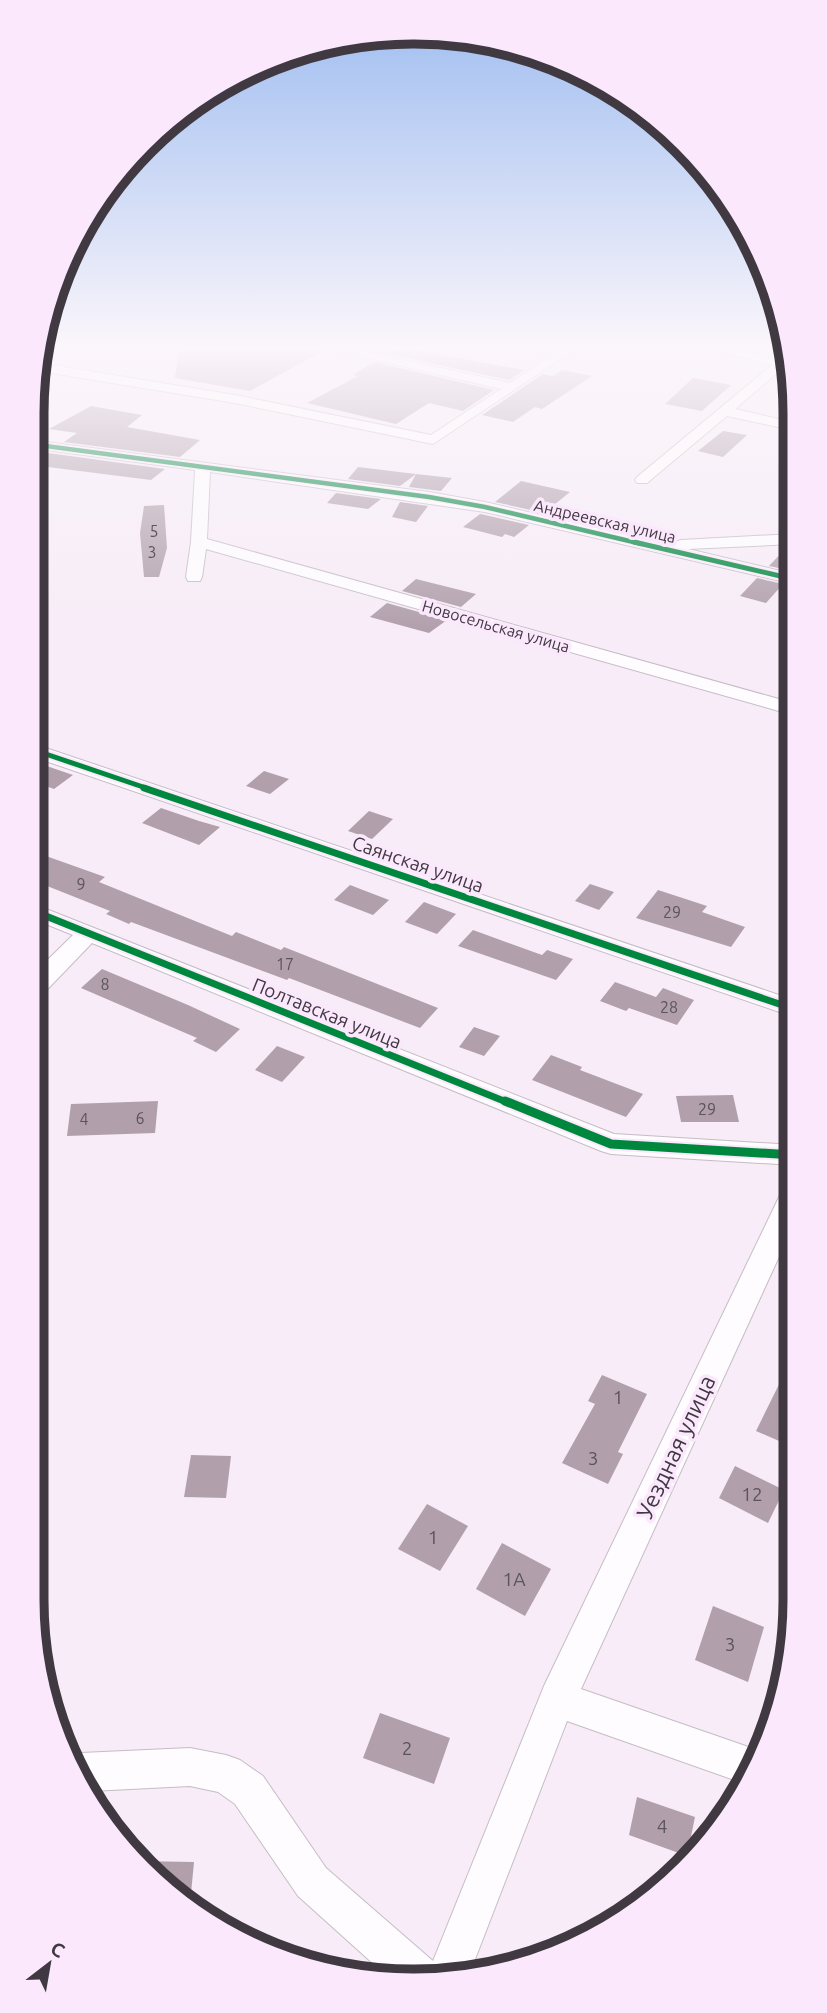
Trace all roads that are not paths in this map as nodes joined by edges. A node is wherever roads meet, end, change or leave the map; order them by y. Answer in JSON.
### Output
{"nodes":[{"id":1,"x":685,"y":444,"type":"edge"},
{"id":2,"x":44,"y":446,"type":"edge"},
{"id":3,"x":203,"y":466,"type":"junction"},
{"id":4,"x":642,"y":480,"type":"dead end"},
{"id":5,"x":783,"y":540,"type":"edge"},
{"id":6,"x":199,"y":542,"type":"junction"},
{"id":7,"x":652,"y":547,"type":"junction"},
{"id":8,"x":194,"y":577,"type":"dead end"},
{"id":9,"x":783,"y":577,"type":"edge"},
{"id":10,"x":783,"y":706,"type":"edge"},
{"id":11,"x":44,"y":753,"type":"edge"},
{"id":12,"x":44,"y":915,"type":"edge"},
{"id":13,"x":88,"y":933,"type":"junction"},
{"id":14,"x":44,"y":979,"type":"edge"},
{"id":15,"x":783,"y":1005,"type":"edge"},
{"id":16,"x":783,"y":1154,"type":"edge"},
{"id":17,"x":783,"y":1218,"type":"edge"},
{"id":18,"x":557,"y":1699,"type":"junction"},
{"id":19,"x":744,"y":1765,"type":"edge"},
{"id":20,"x":87,"y":1772,"type":"edge"},
{"id":21,"x":451,"y":1967,"type":"edge"},
{"id":22,"x":410,"y":1969,"type":"edge"}],
"edges":[{"from":1,"to":4,"type":"street"},
{"from":2,"to":3,"type":"street","name":"Андреевская улица"},
{"from":3,"to":6,"type":"street"},
{"from":3,"to":7,"type":"street","name":"Андреевская улица"},
{"from":5,"to":7,"type":"street"},
{"from":6,"to":8,"type":"street"},
{"from":6,"to":10,"type":"street","name":"Новосельская улица"},
{"from":7,"to":9,"type":"street","name":"Андреевская улица"},
{"from":11,"to":15,"type":"street","name":"Саянская улица"},
{"from":12,"to":13,"type":"street","name":"Полтавская улица"},
{"from":13,"to":14,"type":"street"},
{"from":13,"to":16,"type":"street","name":"Полтавская улица"},
{"from":17,"to":18,"type":"street","name":"Уездная улица"},
{"from":18,"to":19,"type":"street"},
{"from":18,"to":21,"type":"street","name":"Уездная улица"},
{"from":20,"to":22,"type":"street"}]}
